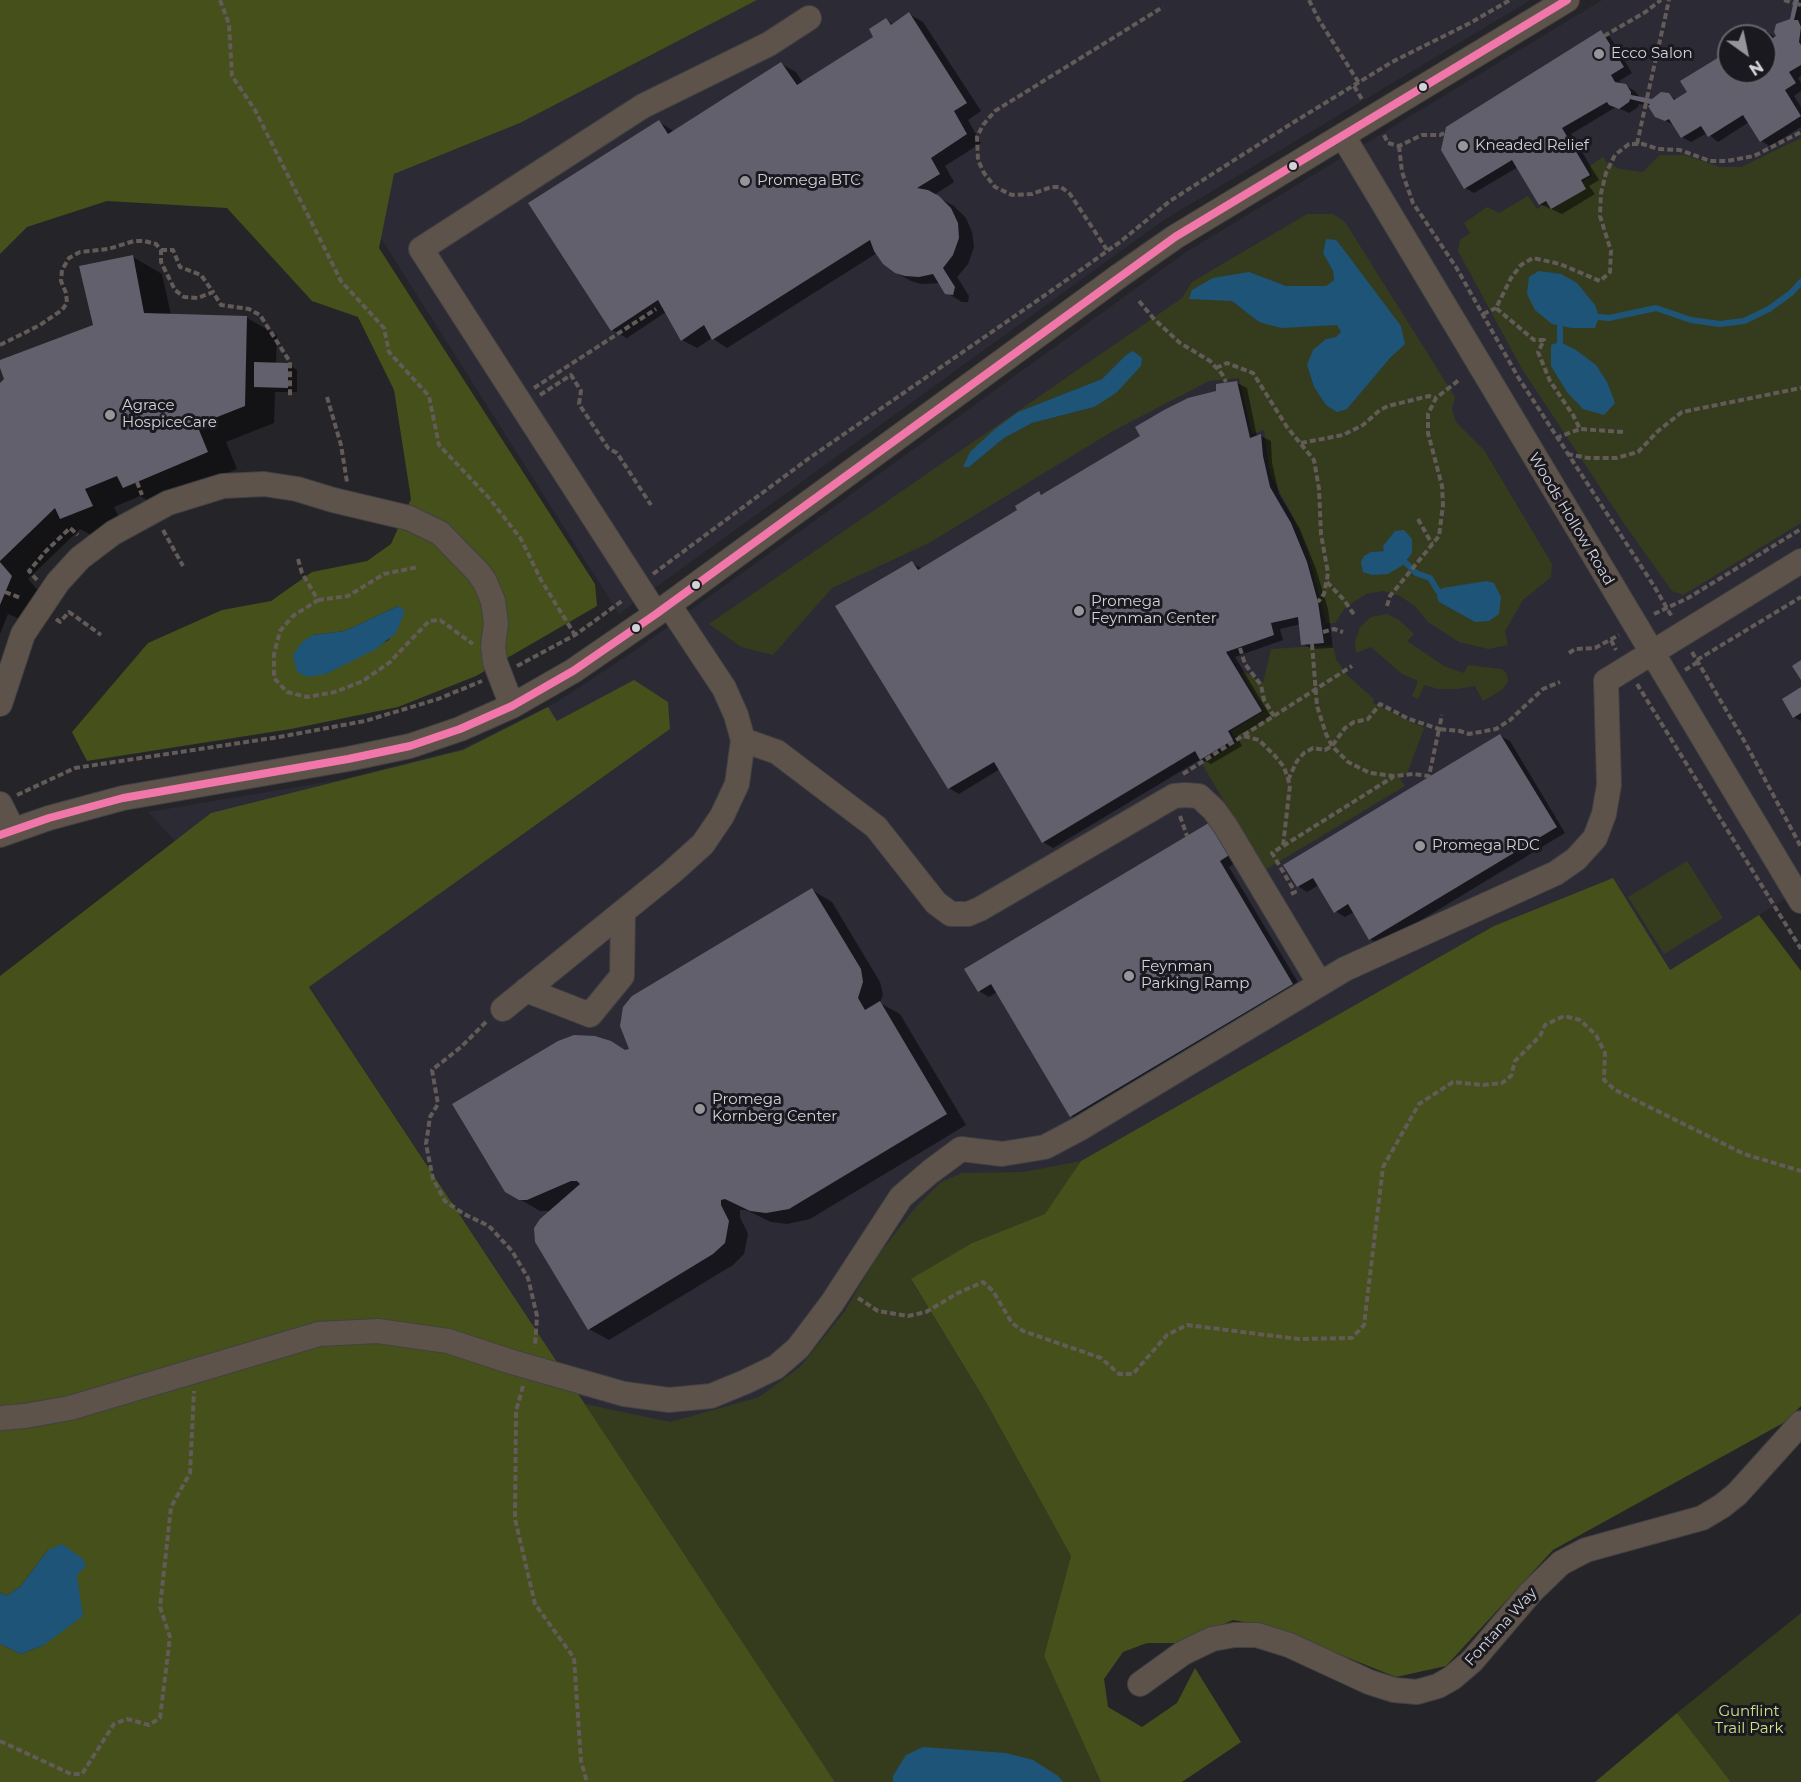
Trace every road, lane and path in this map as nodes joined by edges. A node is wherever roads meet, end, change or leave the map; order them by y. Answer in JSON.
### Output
{"nodes":[{"id":1,"x":220,"y":0,"type":"edge"},
{"id":2,"x":1309,"y":0,"type":"edge"},
{"id":3,"x":1510,"y":0,"type":"edge"},
{"id":4,"x":1567,"y":0,"type":"edge"},
{"id":5,"x":1661,"y":0,"type":"edge"},
{"id":6,"x":1669,"y":0,"type":"edge"},
{"id":7,"x":1784,"y":0,"type":"edge"},
{"id":8,"x":1798,"y":4,"type":"edge"},
{"id":9,"x":1163,"y":7,"type":"dead end"},
{"id":10,"x":809,"y":18,"type":"dead end"},
{"id":11,"x":1604,"y":36,"type":"dead end"},
{"id":12,"x":1359,"y":82,"type":"junction"},
{"id":13,"x":1354,"y":86,"type":"junction"},
{"id":14,"x":1367,"y":107,"type":"dead end"},
{"id":15,"x":1381,"y":130,"type":"dead end"},
{"id":16,"x":1801,"y":132,"type":"edge"},
{"id":17,"x":1444,"y":133,"type":"dead end"},
{"id":18,"x":1343,"y":136,"type":"junction"},
{"id":19,"x":1637,"y":144,"type":"junction"},
{"id":20,"x":1399,"y":146,"type":"junction"},
{"id":21,"x":161,"y":250,"type":"junction"},
{"id":22,"x":1107,"y":250,"type":"junction"},
{"id":23,"x":213,"y":292,"type":"junction"},
{"id":24,"x":1139,"y":301,"type":"dead end"},
{"id":25,"x":1496,"y":308,"type":"junction"},
{"id":26,"x":656,"y":309,"type":"dead end"},
{"id":27,"x":1483,"y":314,"type":"junction"},
{"id":28,"x":0,"y":345,"type":"edge"},
{"id":29,"x":1216,"y":368,"type":"junction"},
{"id":30,"x":1459,"y":380,"type":"dead end"},
{"id":31,"x":1226,"y":382,"type":"dead end"},
{"id":32,"x":1801,"y":388,"type":"edge"},
{"id":33,"x":327,"y":397,"type":"dead end"},
{"id":34,"x":290,"y":398,"type":"dead end"},
{"id":35,"x":1436,"y":398,"type":"junction"},
{"id":36,"x":1580,"y":429,"type":"junction"},
{"id":37,"x":1623,"y":432,"type":"dead end"},
{"id":38,"x":1556,"y":438,"type":"junction"},
{"id":39,"x":1301,"y":443,"type":"junction"},
{"id":40,"x":1567,"y":454,"type":"junction"},
{"id":41,"x":340,"y":482,"type":"dead end"},
{"id":42,"x":651,"y":505,"type":"dead end"},
{"id":43,"x":1418,"y":519,"type":"dead end"},
{"id":44,"x":1801,"y":529,"type":"edge"},
{"id":45,"x":170,"y":542,"type":"dead end"},
{"id":46,"x":1432,"y":544,"type":"junction"},
{"id":47,"x":298,"y":559,"type":"dead end"},
{"id":48,"x":1801,"y":561,"type":"edge"},
{"id":49,"x":183,"y":566,"type":"dead end"},
{"id":50,"x":418,"y":567,"type":"dead end"},
{"id":51,"x":658,"y":570,"type":"dead end"},
{"id":52,"x":1327,"y":582,"type":"junction"},
{"id":53,"x":1801,"y":597,"type":"edge"},
{"id":54,"x":318,"y":600,"type":"junction"},
{"id":55,"x":622,"y":601,"type":"dead end"},
{"id":56,"x":1318,"y":602,"type":"dead end"},
{"id":57,"x":1387,"y":606,"type":"dead end"},
{"id":58,"x":40,"y":607,"type":"junction"},
{"id":59,"x":662,"y":609,"type":"junction"},
{"id":60,"x":1355,"y":616,"type":"dead end"},
{"id":61,"x":1323,"y":632,"type":"dead end"},
{"id":62,"x":1343,"y":632,"type":"dead end"},
{"id":63,"x":101,"y":635,"type":"dead end"},
{"id":64,"x":576,"y":635,"type":"junction"},
{"id":65,"x":1312,"y":644,"type":"dead end"},
{"id":66,"x":1240,"y":648,"type":"dead end"},
{"id":67,"x":493,"y":651,"type":"junction"},
{"id":68,"x":1569,"y":653,"type":"dead end"},
{"id":69,"x":1652,"y":654,"type":"junction"},
{"id":70,"x":1352,"y":666,"type":"dead end"},
{"id":71,"x":1628,"y":668,"type":"junction"},
{"id":72,"x":509,"y":670,"type":"dead end"},
{"id":73,"x":489,"y":678,"type":"dead end"},
{"id":74,"x":1560,"y":682,"type":"dead end"},
{"id":75,"x":1316,"y":690,"type":"junction"},
{"id":76,"x":0,"y":704,"type":"edge"},
{"id":77,"x":512,"y":706,"type":"junction"},
{"id":78,"x":1442,"y":715,"type":"dead end"},
{"id":79,"x":1274,"y":716,"type":"junction"},
{"id":80,"x":1439,"y":729,"type":"junction"},
{"id":81,"x":1244,"y":736,"type":"junction"},
{"id":82,"x":743,"y":740,"type":"junction"},
{"id":83,"x":1332,"y":746,"type":"junction"},
{"id":84,"x":1296,"y":761,"type":"junction"},
{"id":85,"x":1284,"y":767,"type":"junction"},
{"id":86,"x":1394,"y":776,"type":"junction"},
{"id":87,"x":1288,"y":780,"type":"junction"},
{"id":88,"x":1174,"y":796,"type":"junction"},
{"id":89,"x":5,"y":801,"type":"edge"},
{"id":90,"x":6,"y":833,"type":"edge"},
{"id":91,"x":1187,"y":836,"type":"dead end"},
{"id":92,"x":1283,"y":846,"type":"junction"},
{"id":93,"x":1801,"y":847,"type":"edge"},
{"id":94,"x":1801,"y":901,"type":"edge"},
{"id":95,"x":1273,"y":905,"type":"junction"},
{"id":96,"x":623,"y":912,"type":"junction"},
{"id":97,"x":1801,"y":949,"type":"edge"},
{"id":98,"x":1320,"y":984,"type":"junction"},
{"id":99,"x":526,"y":990,"type":"junction"},
{"id":100,"x":502,"y":1009,"type":"joint"},
{"id":101,"x":1801,"y":1171,"type":"edge"},
{"id":102,"x":842,"y":1288,"type":"junction"},
{"id":103,"x":528,"y":1367,"type":"junction"},
{"id":104,"x":193,"y":1371,"type":"junction"},
{"id":105,"x":0,"y":1418,"type":"edge"},
{"id":106,"x":1801,"y":1423,"type":"edge"},
{"id":107,"x":1140,"y":1684,"type":"dead end"},
{"id":108,"x":0,"y":1741,"type":"edge"},
{"id":109,"x":587,"y":1782,"type":"edge"}],
"edges":[{"from":1,"to":64,"type":"path"},
{"from":2,"to":12,"type":"path"},
{"from":3,"to":12,"type":"path"},
{"from":4,"to":18,"type":"street"},
{"from":5,"to":11,"type":"path"},
{"from":6,"to":19,"type":"path"},
{"from":7,"to":8,"type":"path"},
{"from":9,"to":22,"type":"path"},
{"from":10,"to":59,"type":"street"},
{"from":12,"to":13,"type":"path"},
{"from":13,"to":14,"type":"path"},
{"from":13,"to":22,"type":"path"},
{"from":15,"to":20,"type":"path"},
{"from":16,"to":19,"type":"path"},
{"from":17,"to":20,"type":"path"},
{"from":18,"to":59,"type":"street"},
{"from":18,"to":69,"type":"street","name":"Woods Hollow Road"},
{"from":19,"to":25,"type":"path"},
{"from":20,"to":27,"type":"path"},
{"from":21,"to":23,"type":"path"},
{"from":21,"to":23,"type":"path"},
{"from":21,"to":28,"type":"path"},
{"from":22,"to":51,"type":"path"},
{"from":23,"to":34,"type":"path"},
{"from":24,"to":29,"type":"path"},
{"from":25,"to":27,"type":"path"},
{"from":25,"to":36,"type":"path"},
{"from":26,"to":42,"type":"path"},
{"from":27,"to":38,"type":"path"},
{"from":29,"to":31,"type":"path"},
{"from":29,"to":39,"type":"path"},
{"from":30,"to":35,"type":"path"},
{"from":32,"to":40,"type":"path"},
{"from":33,"to":41,"type":"path"},
{"from":35,"to":39,"type":"path"},
{"from":35,"to":46,"type":"path"},
{"from":36,"to":37,"type":"path"},
{"from":36,"to":38,"type":"path"},
{"from":38,"to":40,"type":"path"},
{"from":39,"to":52,"type":"path"},
{"from":40,"to":44,"type":"path"},
{"from":43,"to":46,"type":"path"},
{"from":45,"to":49,"type":"path"},
{"from":46,"to":57,"type":"path"},
{"from":47,"to":54,"type":"path"},
{"from":48,"to":69,"type":"street"},
{"from":50,"to":54,"type":"path"},
{"from":52,"to":56,"type":"path"},
{"from":52,"to":60,"type":"path"},
{"from":53,"to":93,"type":"path"},
{"from":54,"to":67,"type":"path"},
{"from":55,"to":64,"type":"path"},
{"from":58,"to":63,"type":"path"},
{"from":58,"to":67,"type":"street"},
{"from":58,"to":76,"type":"street"},
{"from":59,"to":77,"type":"street"},
{"from":59,"to":82,"type":"street"},
{"from":61,"to":62,"type":"path"},
{"from":64,"to":72,"type":"path"},
{"from":65,"to":75,"type":"path"},
{"from":66,"to":79,"type":"path"},
{"from":67,"to":77,"type":"street"},
{"from":68,"to":71,"type":"path"},
{"from":69,"to":71,"type":"street"},
{"from":69,"to":94,"type":"street","name":"Woods Hollow Road"},
{"from":70,"to":75,"type":"path"},
{"from":71,"to":97,"type":"path"},
{"from":71,"to":98,"type":"street"},
{"from":73,"to":89,"type":"path"},
{"from":74,"to":80,"type":"path"},
{"from":75,"to":79,"type":"path"},
{"from":75,"to":83,"type":"path"},
{"from":77,"to":90,"type":"street"},
{"from":78,"to":80,"type":"path"},
{"from":79,"to":81,"type":"path"},
{"from":80,"to":83,"type":"path"},
{"from":80,"to":86,"type":"path"},
{"from":81,"to":85,"type":"path"},
{"from":81,"to":88,"type":"path"},
{"from":82,"to":88,"type":"street"},
{"from":82,"to":96,"type":"street"},
{"from":83,"to":84,"type":"path"},
{"from":83,"to":86,"type":"path"},
{"from":84,"to":85,"type":"path"},
{"from":84,"to":87,"type":"path"},
{"from":85,"to":87,"type":"path"},
{"from":86,"to":92,"type":"path"},
{"from":87,"to":92,"type":"path"},
{"from":88,"to":91,"type":"path"},
{"from":88,"to":95,"type":"street"},
{"from":89,"to":90,"type":"street"},
{"from":92,"to":95,"type":"path"},
{"from":95,"to":98,"type":"street"},
{"from":96,"to":99,"type":"street"},
{"from":96,"to":99,"type":"street"},
{"from":98,"to":102,"type":"street"},
{"from":99,"to":100,"type":"street"},
{"from":100,"to":103,"type":"path"},
{"from":101,"to":102,"type":"path"},
{"from":102,"to":103,"type":"street"},
{"from":103,"to":104,"type":"street"},
{"from":103,"to":109,"type":"path"},
{"from":104,"to":105,"type":"street"},
{"from":104,"to":108,"type":"path"},
{"from":106,"to":107,"type":"street","name":"Fontana Way"}]}
